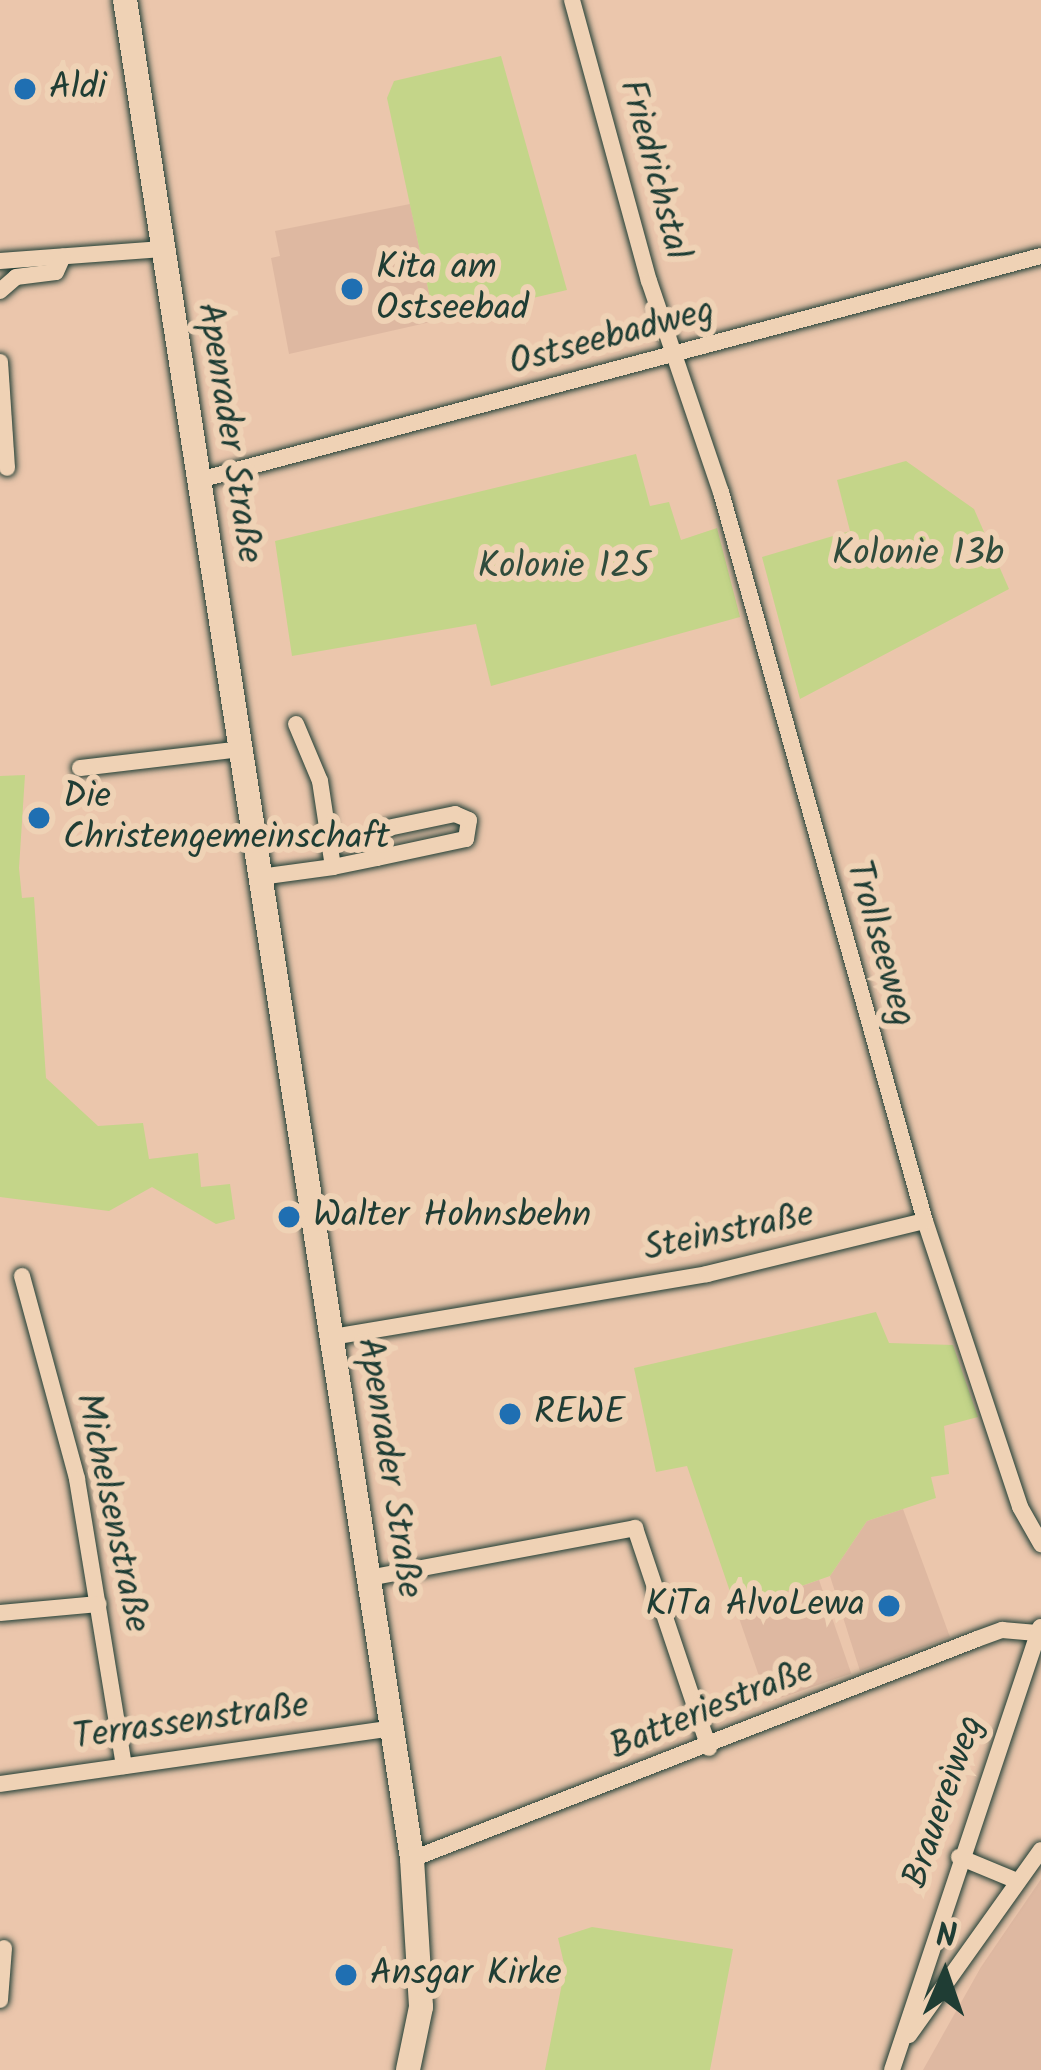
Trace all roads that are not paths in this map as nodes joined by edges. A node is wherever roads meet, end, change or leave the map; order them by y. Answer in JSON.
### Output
{"nodes":[{"id":1,"x":125,"y":0,"type":"edge"},
{"id":2,"x":572,"y":0,"type":"edge"},
{"id":3,"x":163,"y":249,"type":"junction"},
{"id":4,"x":63,"y":256,"type":"junction"},
{"id":5,"x":1041,"y":256,"type":"edge"},
{"id":6,"x":0,"y":261,"type":"edge"},
{"id":7,"x":0,"y":291,"type":"edge"},
{"id":8,"x":675,"y":356,"type":"junction"},
{"id":9,"x":0,"y":362,"type":"edge"},
{"id":10,"x":7,"y":468,"type":"dead end"},
{"id":11,"x":199,"y":480,"type":"junction"},
{"id":12,"x":296,"y":724,"type":"dead end"},
{"id":13,"x":241,"y":749,"type":"junction"},
{"id":14,"x":80,"y":767,"type":"dead end"},
{"id":15,"x":377,"y":858,"type":"junction"},
{"id":16,"x":333,"y":867,"type":"junction"},
{"id":17,"x":260,"y":877,"type":"junction"},
{"id":18,"x":925,"y":1221,"type":"junction"},
{"id":19,"x":22,"y":1276,"type":"dead end"},
{"id":20,"x":332,"y":1337,"type":"junction"},
{"id":21,"x":1041,"y":1544,"type":"edge"},
{"id":22,"x":369,"y":1578,"type":"junction"},
{"id":23,"x":99,"y":1604,"type":"junction"},
{"id":24,"x":0,"y":1613,"type":"edge"},
{"id":25,"x":1039,"y":1629,"type":"edge"},
{"id":26,"x":392,"y":1728,"type":"junction"},
{"id":27,"x":709,"y":1748,"type":"junction"},
{"id":28,"x":124,"y":1766,"type":"junction"},
{"id":29,"x":0,"y":1784,"type":"edge"},
{"id":30,"x":1041,"y":1850,"type":"edge"},
{"id":31,"x":959,"y":1856,"type":"junction"},
{"id":32,"x":412,"y":1859,"type":"junction"},
{"id":33,"x":1017,"y":1880,"type":"junction"},
{"id":34,"x":4,"y":1948,"type":"dead end"},
{"id":35,"x":0,"y":2000,"type":"edge"},
{"id":36,"x":898,"y":2050,"type":"junction"},
{"id":37,"x":408,"y":2070,"type":"edge"},
{"id":38,"x":892,"y":2070,"type":"edge"}],
"edges":[{"from":1,"to":3,"type":"main road","name":"Apenrader Straße"},
{"from":2,"to":8,"type":"street","name":"Friedrichstal"},
{"from":3,"to":4,"type":"street"},
{"from":3,"to":11,"type":"main road","name":"Apenrader Straße"},
{"from":4,"to":6,"type":"street"},
{"from":4,"to":7,"type":"street"},
{"from":5,"to":8,"type":"street","name":"Ostseebadweg"},
{"from":8,"to":11,"type":"street","name":"Ostseebadweg"},
{"from":8,"to":18,"type":"street","name":"Trollseeweg"},
{"from":9,"to":10,"type":"street"},
{"from":11,"to":13,"type":"main road","name":"Apenrader Straße"},
{"from":12,"to":16,"type":"street"},
{"from":13,"to":14,"type":"street"},
{"from":13,"to":17,"type":"main road","name":"Apenrader Straße"},
{"from":15,"to":15,"type":"street"},
{"from":15,"to":16,"type":"street"},
{"from":16,"to":17,"type":"street"},
{"from":17,"to":20,"type":"main road","name":"Apenrader Straße"},
{"from":18,"to":20,"type":"street","name":"Steinstraße"},
{"from":18,"to":21,"type":"street","name":"Trollseeweg"},
{"from":19,"to":23,"type":"street","name":"Michelsenstraße"},
{"from":20,"to":22,"type":"main road","name":"Apenrader Straße"},
{"from":22,"to":26,"type":"main road","name":"Apenrader Straße"},
{"from":22,"to":27,"type":"street"},
{"from":23,"to":24,"type":"street"},
{"from":23,"to":28,"type":"street","name":"Michelsenstraße"},
{"from":25,"to":27,"type":"street","name":"Batteriestraße"},
{"from":25,"to":31,"type":"street","name":"Brauereiweg"},
{"from":26,"to":28,"type":"street","name":"Terrassenstraße"},
{"from":26,"to":32,"type":"main road","name":"Apenrader Straße"},
{"from":27,"to":32,"type":"street","name":"Batteriestraße"},
{"from":28,"to":29,"type":"street","name":"Terrassenstraße"},
{"from":30,"to":33,"type":"street"},
{"from":31,"to":33,"type":"street"},
{"from":31,"to":36,"type":"street","name":"Brauereiweg"},
{"from":32,"to":37,"type":"main road","name":"Apenrader Straße"},
{"from":33,"to":36,"type":"street"},
{"from":34,"to":35,"type":"street"},
{"from":36,"to":38,"type":"street","name":"Brauereiweg"}]}
